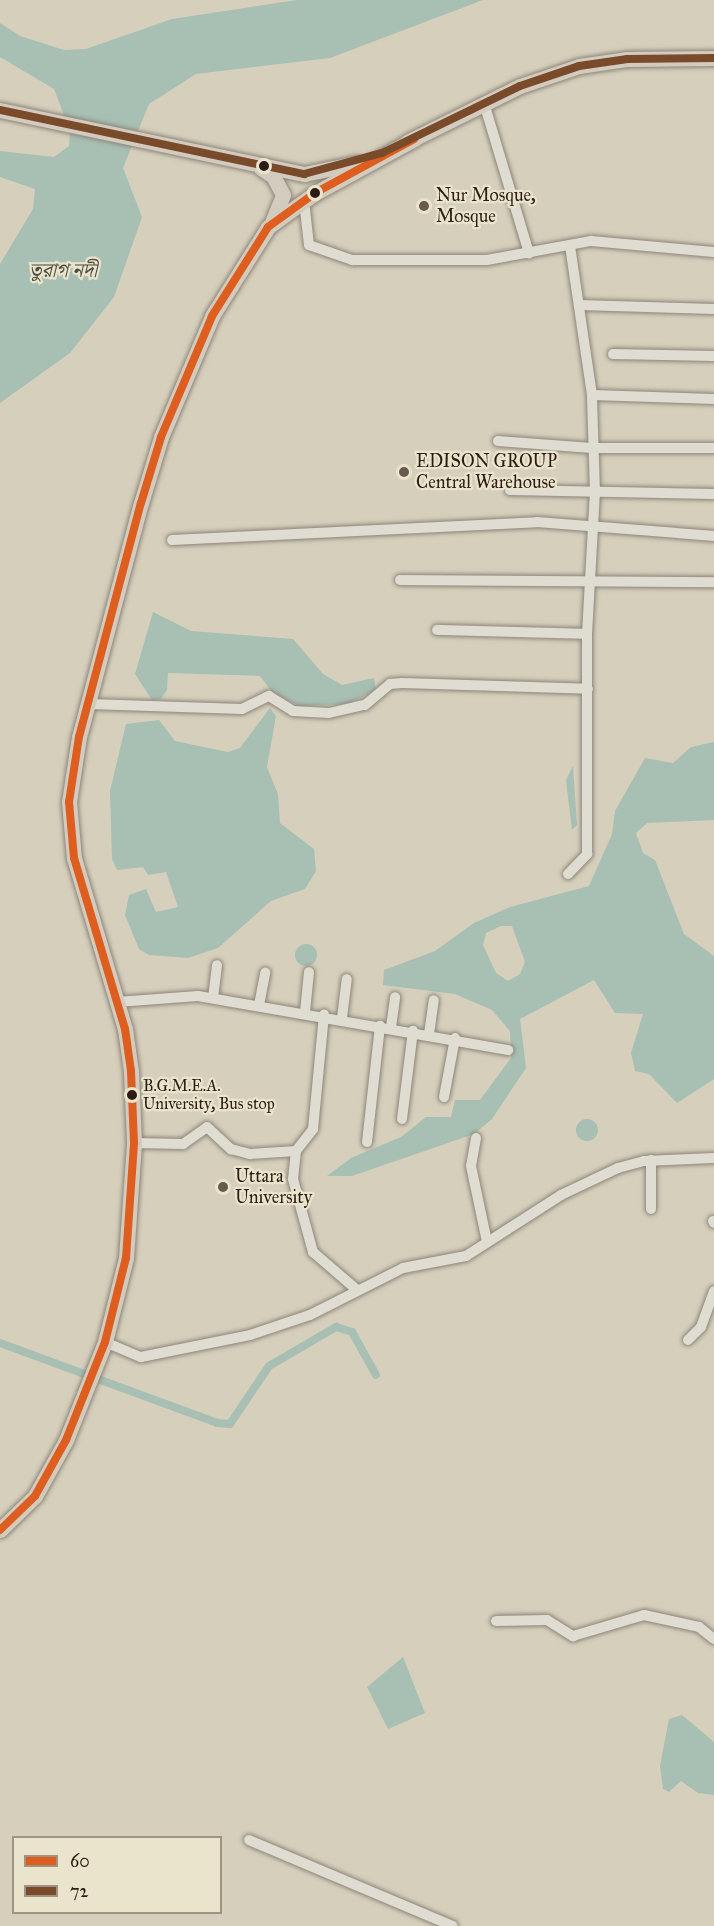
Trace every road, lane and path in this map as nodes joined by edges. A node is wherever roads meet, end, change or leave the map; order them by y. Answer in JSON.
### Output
{"nodes":[{"id":1,"x":714,"y":58,"type":"edge"},
{"id":2,"x":484,"y":103,"type":"junction"},
{"id":3,"x":0,"y":110,"type":"edge"},
{"id":4,"x":414,"y":139,"type":"junction"},
{"id":5,"x":253,"y":162,"type":"junction"},
{"id":6,"x":304,"y":201,"type":"junction"},
{"id":7,"x":268,"y":227,"type":"junction"},
{"id":8,"x":570,"y":246,"type":"junction"},
{"id":9,"x":714,"y":252,"type":"edge"},
{"id":10,"x":529,"y":253,"type":"junction"},
{"id":11,"x":579,"y":305,"type":"junction"},
{"id":12,"x":714,"y":309,"type":"edge"},
{"id":13,"x":613,"y":354,"type":"dead end"},
{"id":14,"x":714,"y":356,"type":"edge"},
{"id":15,"x":592,"y":395,"type":"junction"},
{"id":16,"x":714,"y":399,"type":"edge"},
{"id":17,"x":498,"y":441,"type":"dead end"},
{"id":18,"x":592,"y":448,"type":"junction"},
{"id":19,"x":714,"y":448,"type":"edge"},
{"id":20,"x":510,"y":490,"type":"dead end"},
{"id":21,"x":595,"y":493,"type":"junction"},
{"id":22,"x":714,"y":495,"type":"edge"},
{"id":23,"x":592,"y":524,"type":"junction"},
{"id":24,"x":714,"y":536,"type":"edge"},
{"id":25,"x":172,"y":540,"type":"dead end"},
{"id":26,"x":400,"y":580,"type":"dead end"},
{"id":27,"x":590,"y":582,"type":"junction"},
{"id":28,"x":714,"y":582,"type":"edge"},
{"id":29,"x":437,"y":630,"type":"dead end"},
{"id":30,"x":587,"y":633,"type":"junction"},
{"id":31,"x":588,"y":689,"type":"junction"},
{"id":32,"x":89,"y":704,"type":"junction"},
{"id":33,"x":568,"y":874,"type":"dead end"},
{"id":34,"x":217,"y":965,"type":"dead end"},
{"id":35,"x":309,"y":972,"type":"dead end"},
{"id":36,"x":265,"y":973,"type":"dead end"},
{"id":37,"x":347,"y":979,"type":"dead end"},
{"id":38,"x":395,"y":997,"type":"dead end"},
{"id":39,"x":213,"y":998,"type":"junction"},
{"id":40,"x":434,"y":1000,"type":"dead end"},
{"id":41,"x":117,"y":1002,"type":"junction"},
{"id":42,"x":259,"y":1005,"type":"junction"},
{"id":43,"x":305,"y":1012,"type":"junction"},
{"id":44,"x":324,"y":1015,"type":"junction"},
{"id":45,"x":342,"y":1018,"type":"junction"},
{"id":46,"x":386,"y":1027,"type":"junction"},
{"id":47,"x":413,"y":1031,"type":"junction"},
{"id":48,"x":429,"y":1034,"type":"junction"},
{"id":49,"x":455,"y":1038,"type":"junction"},
{"id":50,"x":508,"y":1050,"type":"dead end"},
{"id":51,"x":444,"y":1097,"type":"dead end"},
{"id":52,"x":402,"y":1119,"type":"dead end"},
{"id":53,"x":476,"y":1138,"type":"dead end"},
{"id":54,"x":367,"y":1142,"type":"dead end"},
{"id":55,"x":134,"y":1143,"type":"junction"},
{"id":56,"x":296,"y":1151,"type":"junction"},
{"id":57,"x":714,"y":1158,"type":"edge"},
{"id":58,"x":651,"y":1160,"type":"junction"},
{"id":59,"x":651,"y":1209,"type":"dead end"},
{"id":60,"x":487,"y":1242,"type":"junction"},
{"id":61,"x":357,"y":1290,"type":"junction"},
{"id":62,"x":714,"y":1291,"type":"edge"},
{"id":63,"x":688,"y":1340,"type":"dead end"},
{"id":64,"x":103,"y":1346,"type":"junction"},
{"id":65,"x":0,"y":1530,"type":"edge"},
{"id":66,"x":496,"y":1621,"type":"dead end"},
{"id":67,"x":714,"y":1639,"type":"edge"},
{"id":68,"x":249,"y":1840,"type":"dead end"},
{"id":69,"x":453,"y":1926,"type":"edge"}],
"edges":[{"from":1,"to":2,"type":"highway"},
{"from":2,"to":4,"type":"highway"},
{"from":2,"to":10,"type":"street"},
{"from":3,"to":5,"type":"highway"},
{"from":4,"to":5,"type":"highway"},
{"from":4,"to":6,"type":"highway"},
{"from":5,"to":7,"type":"highway"},
{"from":6,"to":7,"type":"highway"},
{"from":6,"to":10,"type":"street"},
{"from":7,"to":32,"type":"highway"},
{"from":8,"to":9,"type":"street"},
{"from":8,"to":10,"type":"street"},
{"from":8,"to":11,"type":"street"},
{"from":11,"to":12,"type":"street"},
{"from":11,"to":15,"type":"street"},
{"from":13,"to":14,"type":"street"},
{"from":15,"to":16,"type":"street"},
{"from":15,"to":18,"type":"street"},
{"from":17,"to":18,"type":"street"},
{"from":18,"to":19,"type":"street"},
{"from":18,"to":21,"type":"street"},
{"from":20,"to":21,"type":"street"},
{"from":21,"to":22,"type":"street"},
{"from":21,"to":23,"type":"street"},
{"from":23,"to":24,"type":"street"},
{"from":23,"to":25,"type":"street"},
{"from":23,"to":27,"type":"street"},
{"from":26,"to":27,"type":"street"},
{"from":27,"to":28,"type":"street"},
{"from":27,"to":30,"type":"street"},
{"from":29,"to":30,"type":"street"},
{"from":30,"to":31,"type":"street"},
{"from":31,"to":32,"type":"street"},
{"from":31,"to":33,"type":"street"},
{"from":32,"to":41,"type":"highway"},
{"from":34,"to":39,"type":"street"},
{"from":35,"to":43,"type":"street"},
{"from":36,"to":42,"type":"street"},
{"from":37,"to":45,"type":"street"},
{"from":38,"to":46,"type":"street"},
{"from":39,"to":41,"type":"street"},
{"from":39,"to":42,"type":"street"},
{"from":40,"to":48,"type":"street"},
{"from":41,"to":55,"type":"highway"},
{"from":42,"to":43,"type":"street"},
{"from":43,"to":44,"type":"street"},
{"from":44,"to":45,"type":"street"},
{"from":44,"to":56,"type":"street"},
{"from":45,"to":46,"type":"street"},
{"from":46,"to":47,"type":"street"},
{"from":46,"to":54,"type":"street"},
{"from":47,"to":48,"type":"street"},
{"from":47,"to":52,"type":"street"},
{"from":48,"to":49,"type":"street"},
{"from":49,"to":50,"type":"street"},
{"from":49,"to":51,"type":"street"},
{"from":53,"to":60,"type":"street"},
{"from":55,"to":56,"type":"street"},
{"from":55,"to":64,"type":"highway"},
{"from":56,"to":61,"type":"street"},
{"from":57,"to":58,"type":"street"},
{"from":58,"to":59,"type":"street"},
{"from":58,"to":60,"type":"street"},
{"from":60,"to":61,"type":"street"},
{"from":61,"to":64,"type":"street"},
{"from":62,"to":63,"type":"street"},
{"from":64,"to":65,"type":"highway"},
{"from":66,"to":67,"type":"street"},
{"from":68,"to":69,"type":"street"}]}
